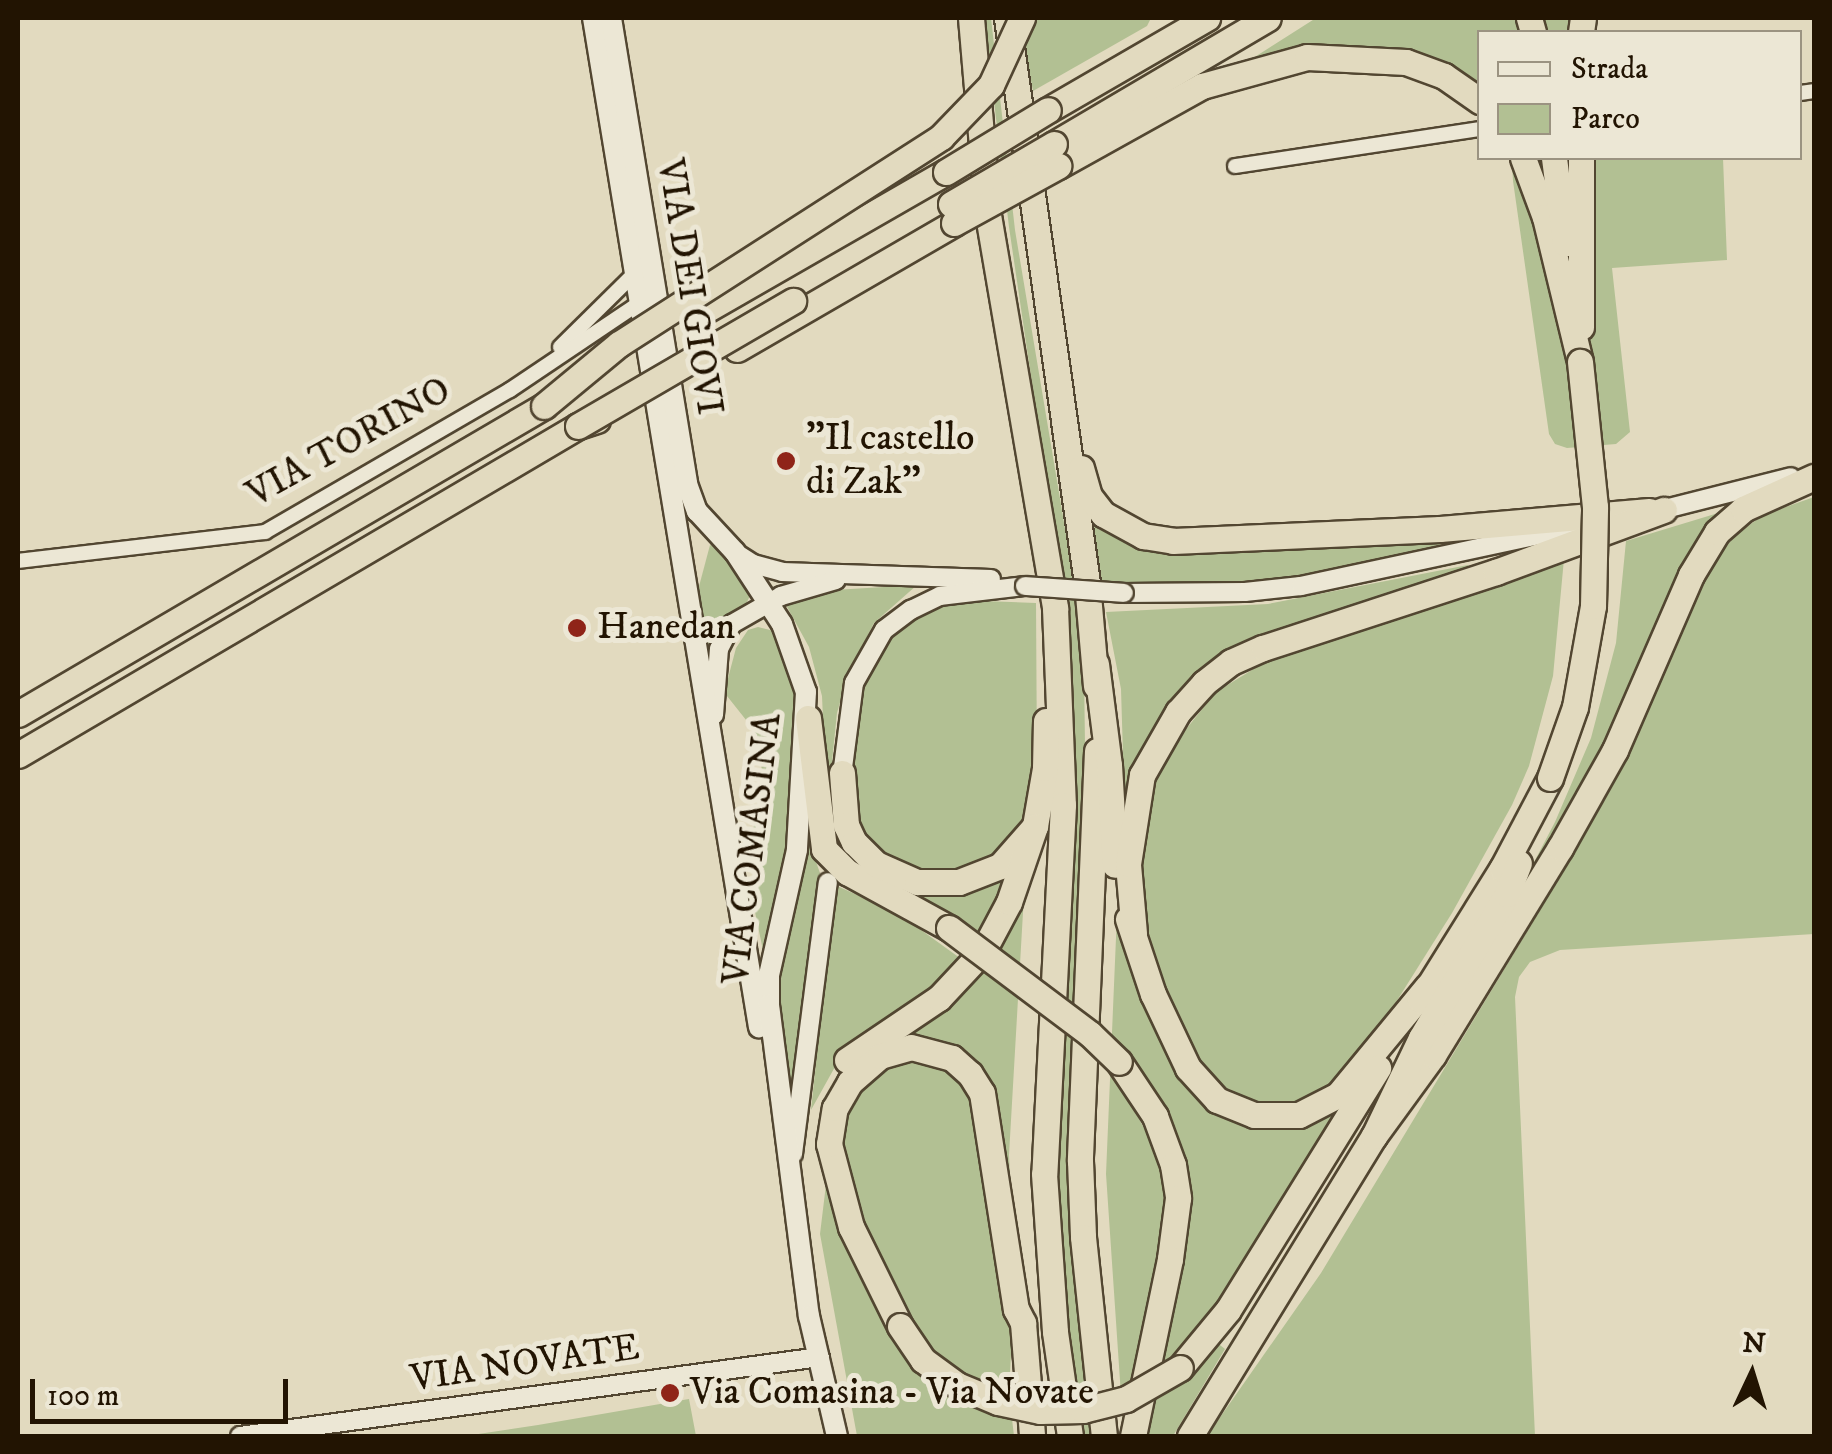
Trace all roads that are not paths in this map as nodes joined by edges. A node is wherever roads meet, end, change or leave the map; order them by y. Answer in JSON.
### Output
{"nodes":[{"id":1,"x":593,"y":18,"type":"edge"},
{"id":2,"x":611,"y":18,"type":"edge"},
{"id":3,"x":971,"y":18,"type":"edge"},
{"id":4,"x":1007,"y":18,"type":"edge"},
{"id":5,"x":1022,"y":18,"type":"edge"},
{"id":6,"x":1207,"y":18,"type":"edge"},
{"id":7,"x":1268,"y":18,"type":"edge"},
{"id":8,"x":622,"y":90,"type":"junction"},
{"id":9,"x":1477,"y":98,"type":"edge"},
{"id":10,"x":1477,"y":129,"type":"edge"},
{"id":11,"x":1056,"y":155,"type":"junction"},
{"id":12,"x":1524,"y":160,"type":"edge"},
{"id":13,"x":1554,"y":160,"type":"edge"},
{"id":14,"x":1581,"y":160,"type":"edge"},
{"id":15,"x":1235,"y":166,"type":"dead end"},
{"id":16,"x":953,"y":214,"type":"junction"},
{"id":17,"x":634,"y":274,"type":"junction"},
{"id":18,"x":638,"y":306,"type":"junction"},
{"id":19,"x":1580,"y":362,"type":"junction"},
{"id":20,"x":526,"y":378,"type":"junction"},
{"id":21,"x":1057,"y":388,"type":"junction"},
{"id":22,"x":544,"y":406,"type":"junction"},
{"id":23,"x":578,"y":426,"type":"junction"},
{"id":24,"x":1814,"y":474,"type":"edge"},
{"id":25,"x":1664,"y":510,"type":"junction"},
{"id":26,"x":734,"y":552,"type":"junction"},
{"id":27,"x":681,"y":561,"type":"joint"},
{"id":28,"x":18,"y":562,"type":"edge"},
{"id":29,"x":892,"y":575,"type":"junction"},
{"id":30,"x":1025,"y":586,"type":"junction"},
{"id":31,"x":768,"y":604,"type":"junction"},
{"id":32,"x":1057,"y":642,"type":"junction"},
{"id":33,"x":1096,"y":664,"type":"junction"},
{"id":34,"x":18,"y":714,"type":"edge"},
{"id":35,"x":808,"y":718,"type":"junction"},
{"id":36,"x":714,"y":742,"type":"junction"},
{"id":37,"x":18,"y":755,"type":"edge"},
{"id":38,"x":842,"y":773,"type":"junction"},
{"id":39,"x":1550,"y":778,"type":"junction"},
{"id":40,"x":1035,"y":826,"type":"junction"},
{"id":41,"x":836,"y":828,"type":"dead end"},
{"id":42,"x":828,"y":882,"type":"dead end"},
{"id":43,"x":1134,"y":933,"type":"junction"},
{"id":44,"x":1428,"y":986,"type":"junction"},
{"id":45,"x":1374,"y":1136,"type":"junction"},
{"id":46,"x":791,"y":1170,"type":"junction"},
{"id":47,"x":900,"y":1326,"type":"junction"},
{"id":48,"x":820,"y":1357,"type":"junction"},
{"id":49,"x":240,"y":1436,"type":"edge"},
{"id":50,"x":836,"y":1436,"type":"edge"},
{"id":51,"x":1032,"y":1436,"type":"edge"},
{"id":52,"x":1070,"y":1436,"type":"edge"},
{"id":53,"x":1104,"y":1436,"type":"edge"},
{"id":54,"x":1133,"y":1436,"type":"edge"},
{"id":55,"x":1190,"y":1436,"type":"edge"}],
"edges":[{"from":1,"to":17,"type":"main road","name":"VIA DEI GIOVI"},
{"from":2,"to":8,"type":"main road","name":"VIA DEI GIOVI"},
{"from":3,"to":32,"type":"highway"},
{"from":4,"to":21,"type":"highway"},
{"from":5,"to":22,"type":"highway","bridge":true},
{"from":6,"to":22,"type":"highway","bridge":true},
{"from":7,"to":11,"type":"highway"},
{"from":8,"to":18,"type":"street"},
{"from":8,"to":26,"type":"main road","name":"VIA DEI GIOVI"},
{"from":9,"to":11,"type":"highway"},
{"from":10,"to":15,"type":"street"},
{"from":11,"to":16,"type":"highway","bridge":true},
{"from":12,"to":19,"type":"highway"},
{"from":13,"to":19,"type":"highway"},
{"from":14,"to":19,"type":"highway"},
{"from":16,"to":23,"type":"highway","bridge":true},
{"from":16,"to":23,"type":"highway"},
{"from":17,"to":18,"type":"main road","name":"VIA DEI GIOVI"},
{"from":17,"to":20,"type":"street","name":"VIA TORINO"},
{"from":18,"to":20,"type":"street","name":"VIA TORINO"},
{"from":18,"to":27,"type":"main road","name":"VIA DEI GIOVI"},
{"from":19,"to":39,"type":"highway","bridge":true},
{"from":20,"to":28,"type":"street","name":"VIA TORINO"},
{"from":21,"to":25,"type":"highway"},
{"from":21,"to":33,"type":"highway"},
{"from":22,"to":34,"type":"highway"},
{"from":23,"to":37,"type":"highway"},
{"from":24,"to":25,"type":"street"},
{"from":24,"to":45,"type":"highway"},
{"from":25,"to":30,"type":"street","bridge":true},
{"from":25,"to":43,"type":"highway"},
{"from":26,"to":29,"type":"street"},
{"from":26,"to":31,"type":"main road","name":"VIA COMASINA"},
{"from":27,"to":36,"type":"main road","name":"VIA COMASINA"},
{"from":29,"to":30,"type":"street"},
{"from":29,"to":31,"type":"street"},
{"from":30,"to":38,"type":"street"},
{"from":31,"to":35,"type":"main road","name":"VIA COMASINA"},
{"from":31,"to":36,"type":"street","name":"VIA COMASINA"},
{"from":32,"to":40,"type":"highway"},
{"from":32,"to":52,"type":"highway"},
{"from":33,"to":43,"type":"highway"},
{"from":33,"to":53,"type":"highway"},
{"from":35,"to":46,"type":"main road","name":"VIA COMASINA"},
{"from":35,"to":54,"type":"highway","bridge":true},
{"from":36,"to":46,"type":"main road","name":"VIA COMASINA"},
{"from":38,"to":40,"type":"highway"},
{"from":38,"to":41,"type":"street"},
{"from":39,"to":44,"type":"highway"},
{"from":39,"to":45,"type":"highway"},
{"from":40,"to":47,"type":"highway"},
{"from":42,"to":46,"type":"street"},
{"from":43,"to":44,"type":"highway"},
{"from":44,"to":47,"type":"highway","bridge":true},
{"from":45,"to":55,"type":"highway"},
{"from":46,"to":48,"type":"main road","name":"VIA COMASINA"},
{"from":47,"to":51,"type":"highway"},
{"from":48,"to":49,"type":"street","name":"VIA NOVATE"},
{"from":48,"to":50,"type":"main road","name":"VIA COMASINA"}]}
